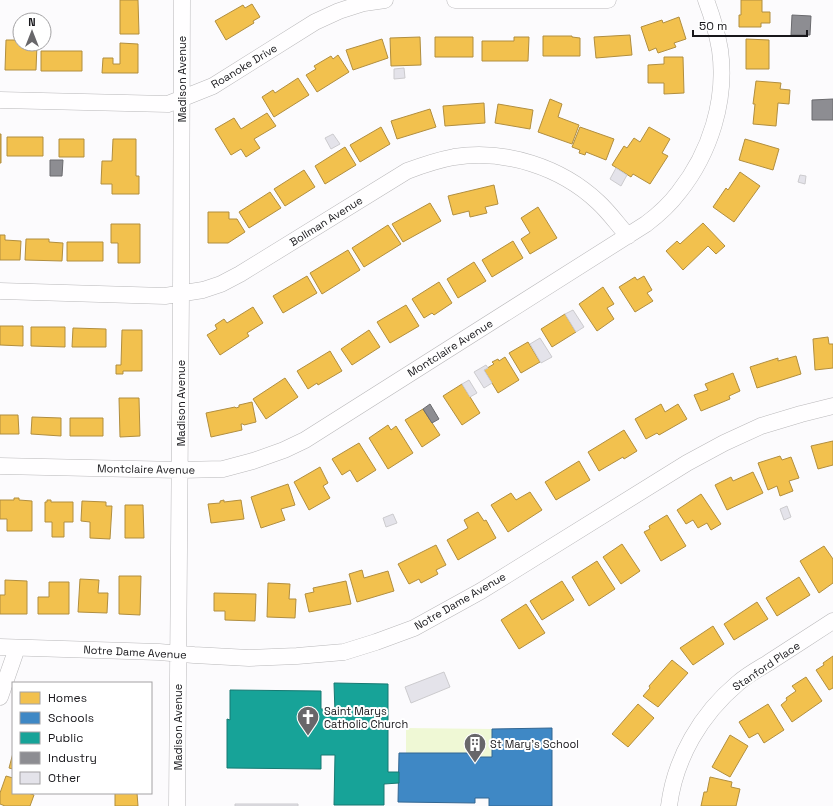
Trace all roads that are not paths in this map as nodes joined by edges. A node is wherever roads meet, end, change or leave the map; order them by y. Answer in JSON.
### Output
{"nodes":[{"id":1,"x":182,"y":0,"type":"edge"},
{"id":2,"x":385,"y":0,"type":"edge"},
{"id":3,"x":455,"y":0,"type":"edge"},
{"id":4,"x":608,"y":0,"type":"edge"},
{"id":5,"x":706,"y":0,"type":"edge"},
{"id":6,"x":182,"y":99,"type":"junction"},
{"id":7,"x":0,"y":100,"type":"edge"},
{"id":8,"x":628,"y":236,"type":"junction"},
{"id":9,"x":0,"y":291,"type":"edge"},
{"id":10,"x":181,"y":293,"type":"junction"},
{"id":11,"x":833,"y":406,"type":"edge"},
{"id":12,"x":0,"y":466,"type":"edge"},
{"id":13,"x":180,"y":470,"type":"junction"},
{"id":14,"x":833,"y":621,"type":"edge"},
{"id":15,"x":0,"y":648,"type":"edge"},
{"id":16,"x":17,"y":648,"type":"junction"},
{"id":17,"x":179,"y":654,"type":"junction"},
{"id":18,"x":0,"y":697,"type":"edge"},
{"id":19,"x":177,"y":806,"type":"edge"},
{"id":20,"x":669,"y":806,"type":"edge"}],
"edges":[{"from":1,"to":6,"type":"street","name":"Madison Avenue"},
{"from":2,"to":6,"type":"street","name":"Roanoke Drive"},
{"from":3,"to":4,"type":"street"},
{"from":5,"to":8,"type":"street","name":"Montclaire Avenue"},
{"from":6,"to":7,"type":"street","name":"Roanoke Drive"},
{"from":6,"to":10,"type":"street","name":"Madison Avenue"},
{"from":8,"to":10,"type":"street","name":"Bollman Avenue"},
{"from":8,"to":13,"type":"street","name":"Montclaire Avenue"},
{"from":9,"to":10,"type":"street","name":"Bollman Avenue"},
{"from":10,"to":13,"type":"street","name":"Madison Avenue"},
{"from":11,"to":17,"type":"street","name":"Notre Dame Avenue"},
{"from":12,"to":13,"type":"street","name":"Montclaire Avenue"},
{"from":13,"to":17,"type":"street","name":"Madison Avenue"},
{"from":14,"to":20,"type":"street","name":"Stanford Place"},
{"from":15,"to":16,"type":"street","name":"Notre Dame Avenue"},
{"from":16,"to":17,"type":"street","name":"Notre Dame Avenue"},
{"from":16,"to":18,"type":"street"},
{"from":17,"to":19,"type":"street","name":"Madison Avenue"}]}
